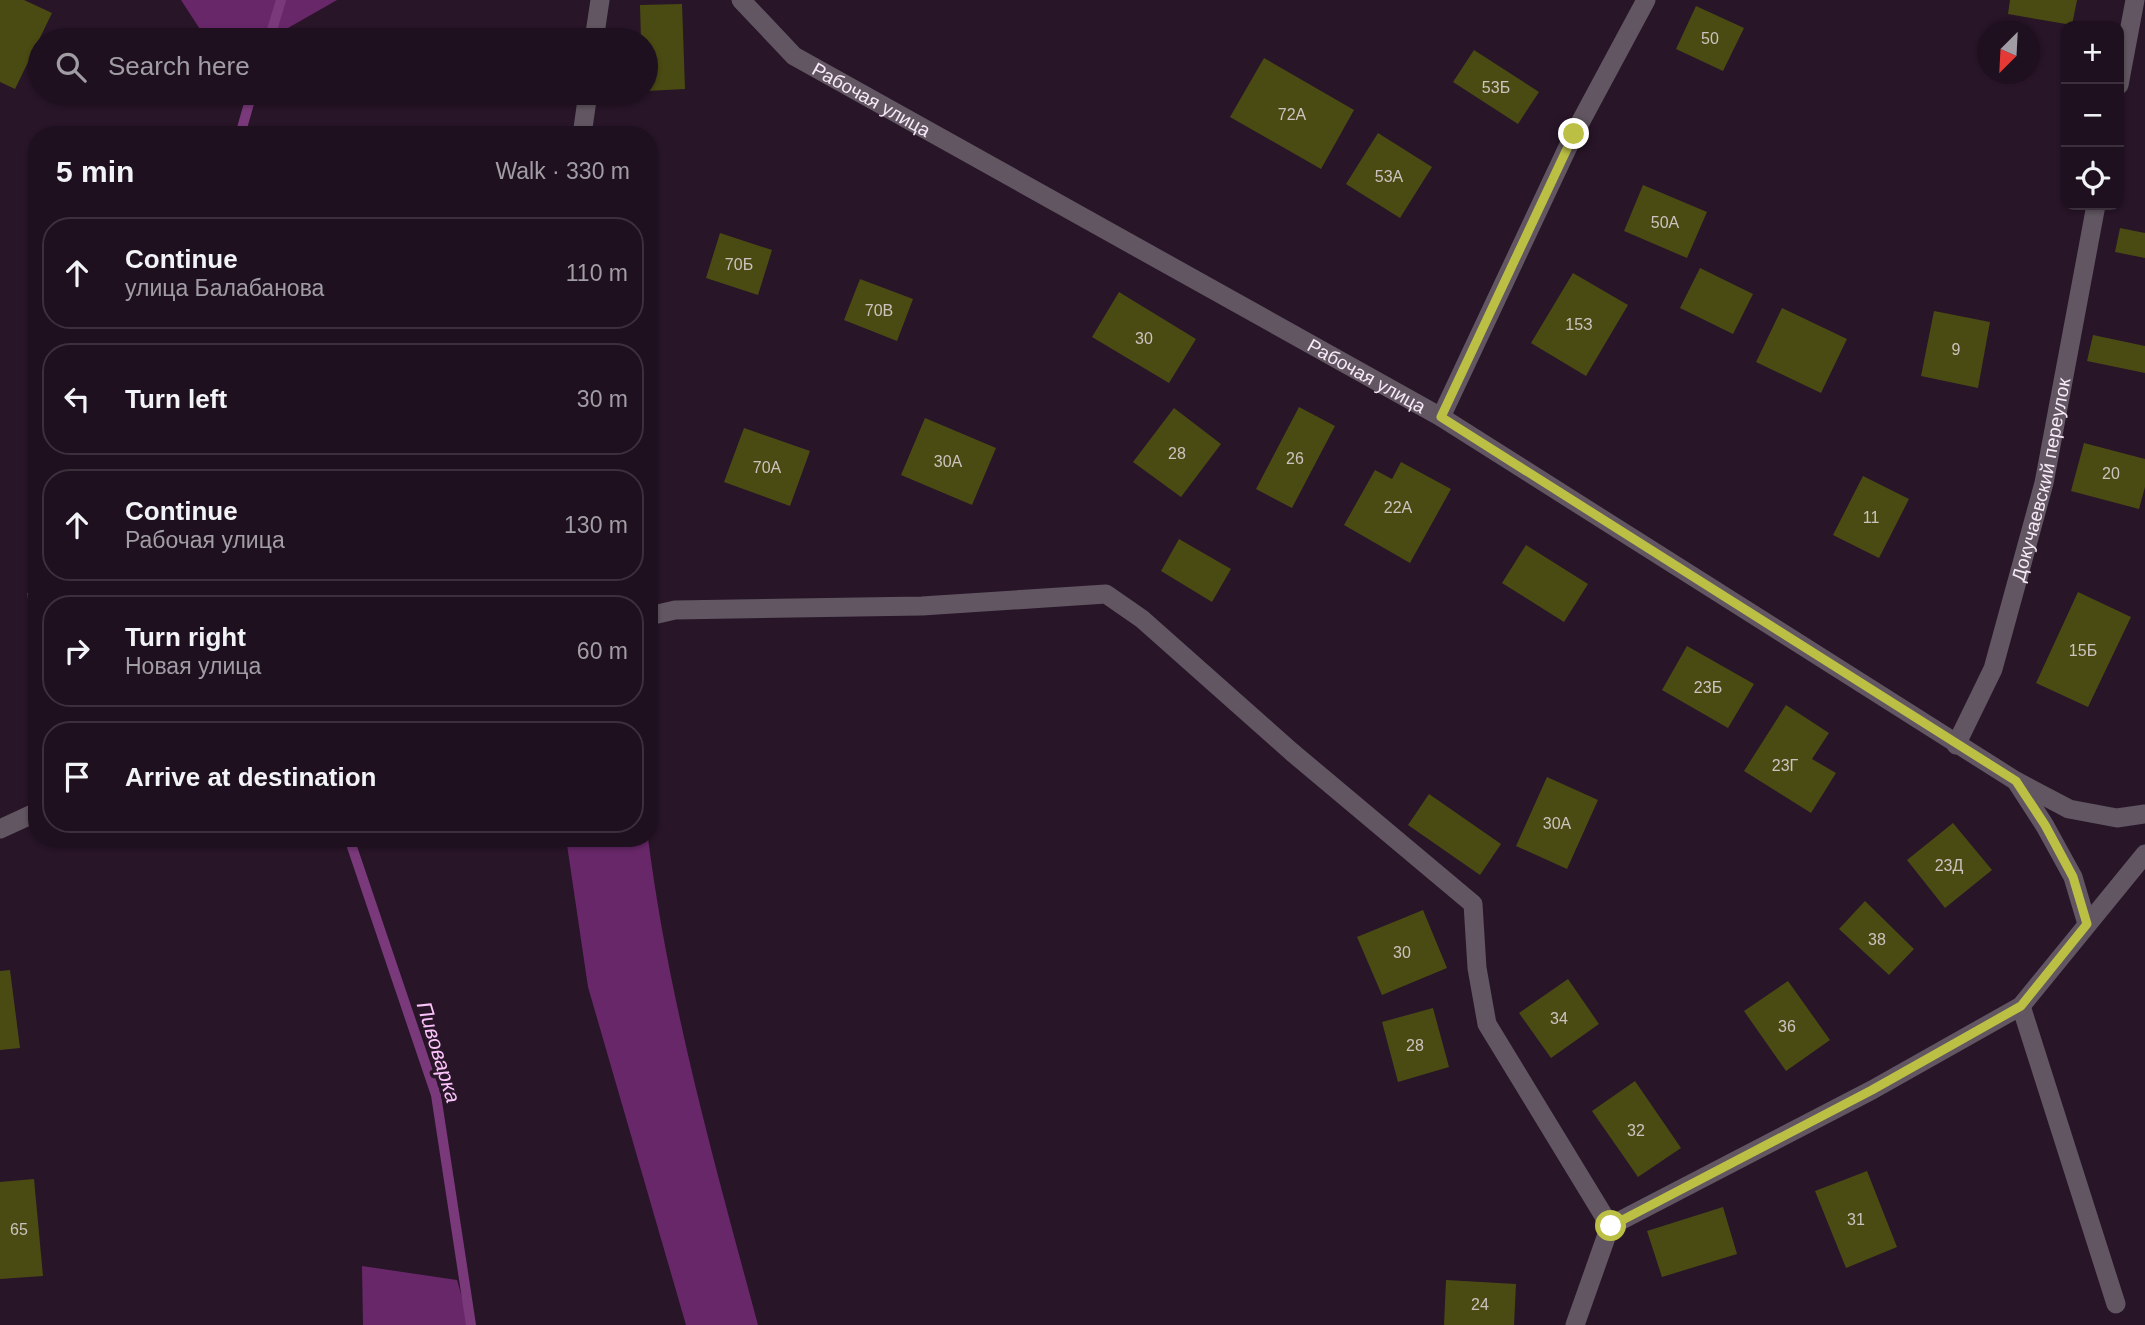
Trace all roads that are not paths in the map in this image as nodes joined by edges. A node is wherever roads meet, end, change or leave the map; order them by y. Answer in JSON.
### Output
{"nodes":[{"id":1,"x":600,"y":0,"type":"edge"},
{"id":2,"x":741,"y":0,"type":"edge"},
{"id":3,"x":1646,"y":0,"type":"edge"},
{"id":4,"x":2138,"y":9,"type":"edge"},
{"id":5,"x":596,"y":28,"type":"edge"},
{"id":6,"x":2119,"y":84,"type":"edge"},
{"id":7,"x":586,"y":105,"type":"edge"},
{"id":8,"x":583,"y":126,"type":"edge"},
{"id":9,"x":2095,"y":210,"type":"edge"},
{"id":10,"x":1441,"y":417,"type":"junction"},
{"id":11,"x":658,"y":614,"type":"edge"},
{"id":12,"x":1956,"y":745,"type":"junction"},
{"id":13,"x":2016,"y":781,"type":"junction"},
{"id":14,"x":2145,"y":814,"type":"edge"},
{"id":15,"x":28,"y":816,"type":"edge"},
{"id":16,"x":0,"y":829,"type":"edge"},
{"id":17,"x":2145,"y":854,"type":"edge"},
{"id":18,"x":2087,"y":924,"type":"junction"},
{"id":19,"x":2021,"y":1006,"type":"junction"},
{"id":20,"x":1611,"y":1226,"type":"junction"},
{"id":21,"x":2116,"y":1304,"type":"dead end"},
{"id":22,"x":1575,"y":1325,"type":"edge"}],
"edges":[{"from":1,"to":5,"type":"street"},
{"from":2,"to":10,"type":"street","name":"Рабочая улица"},
{"from":3,"to":10,"type":"street"},
{"from":4,"to":6,"type":"street"},
{"from":7,"to":8,"type":"street"},
{"from":9,"to":12,"type":"street","name":"Докучаевский переулок"},
{"from":10,"to":12,"type":"street","name":"Рабочая улица"},
{"from":11,"to":20,"type":"street"},
{"from":12,"to":13,"type":"street","name":"Рабочая улица"},
{"from":13,"to":14,"type":"street","name":"Рабочая улица"},
{"from":13,"to":18,"type":"street"},
{"from":15,"to":16,"type":"street"},
{"from":17,"to":18,"type":"street"},
{"from":18,"to":19,"type":"street"},
{"from":19,"to":20,"type":"street"},
{"from":19,"to":21,"type":"street"},
{"from":20,"to":22,"type":"street"}]}
